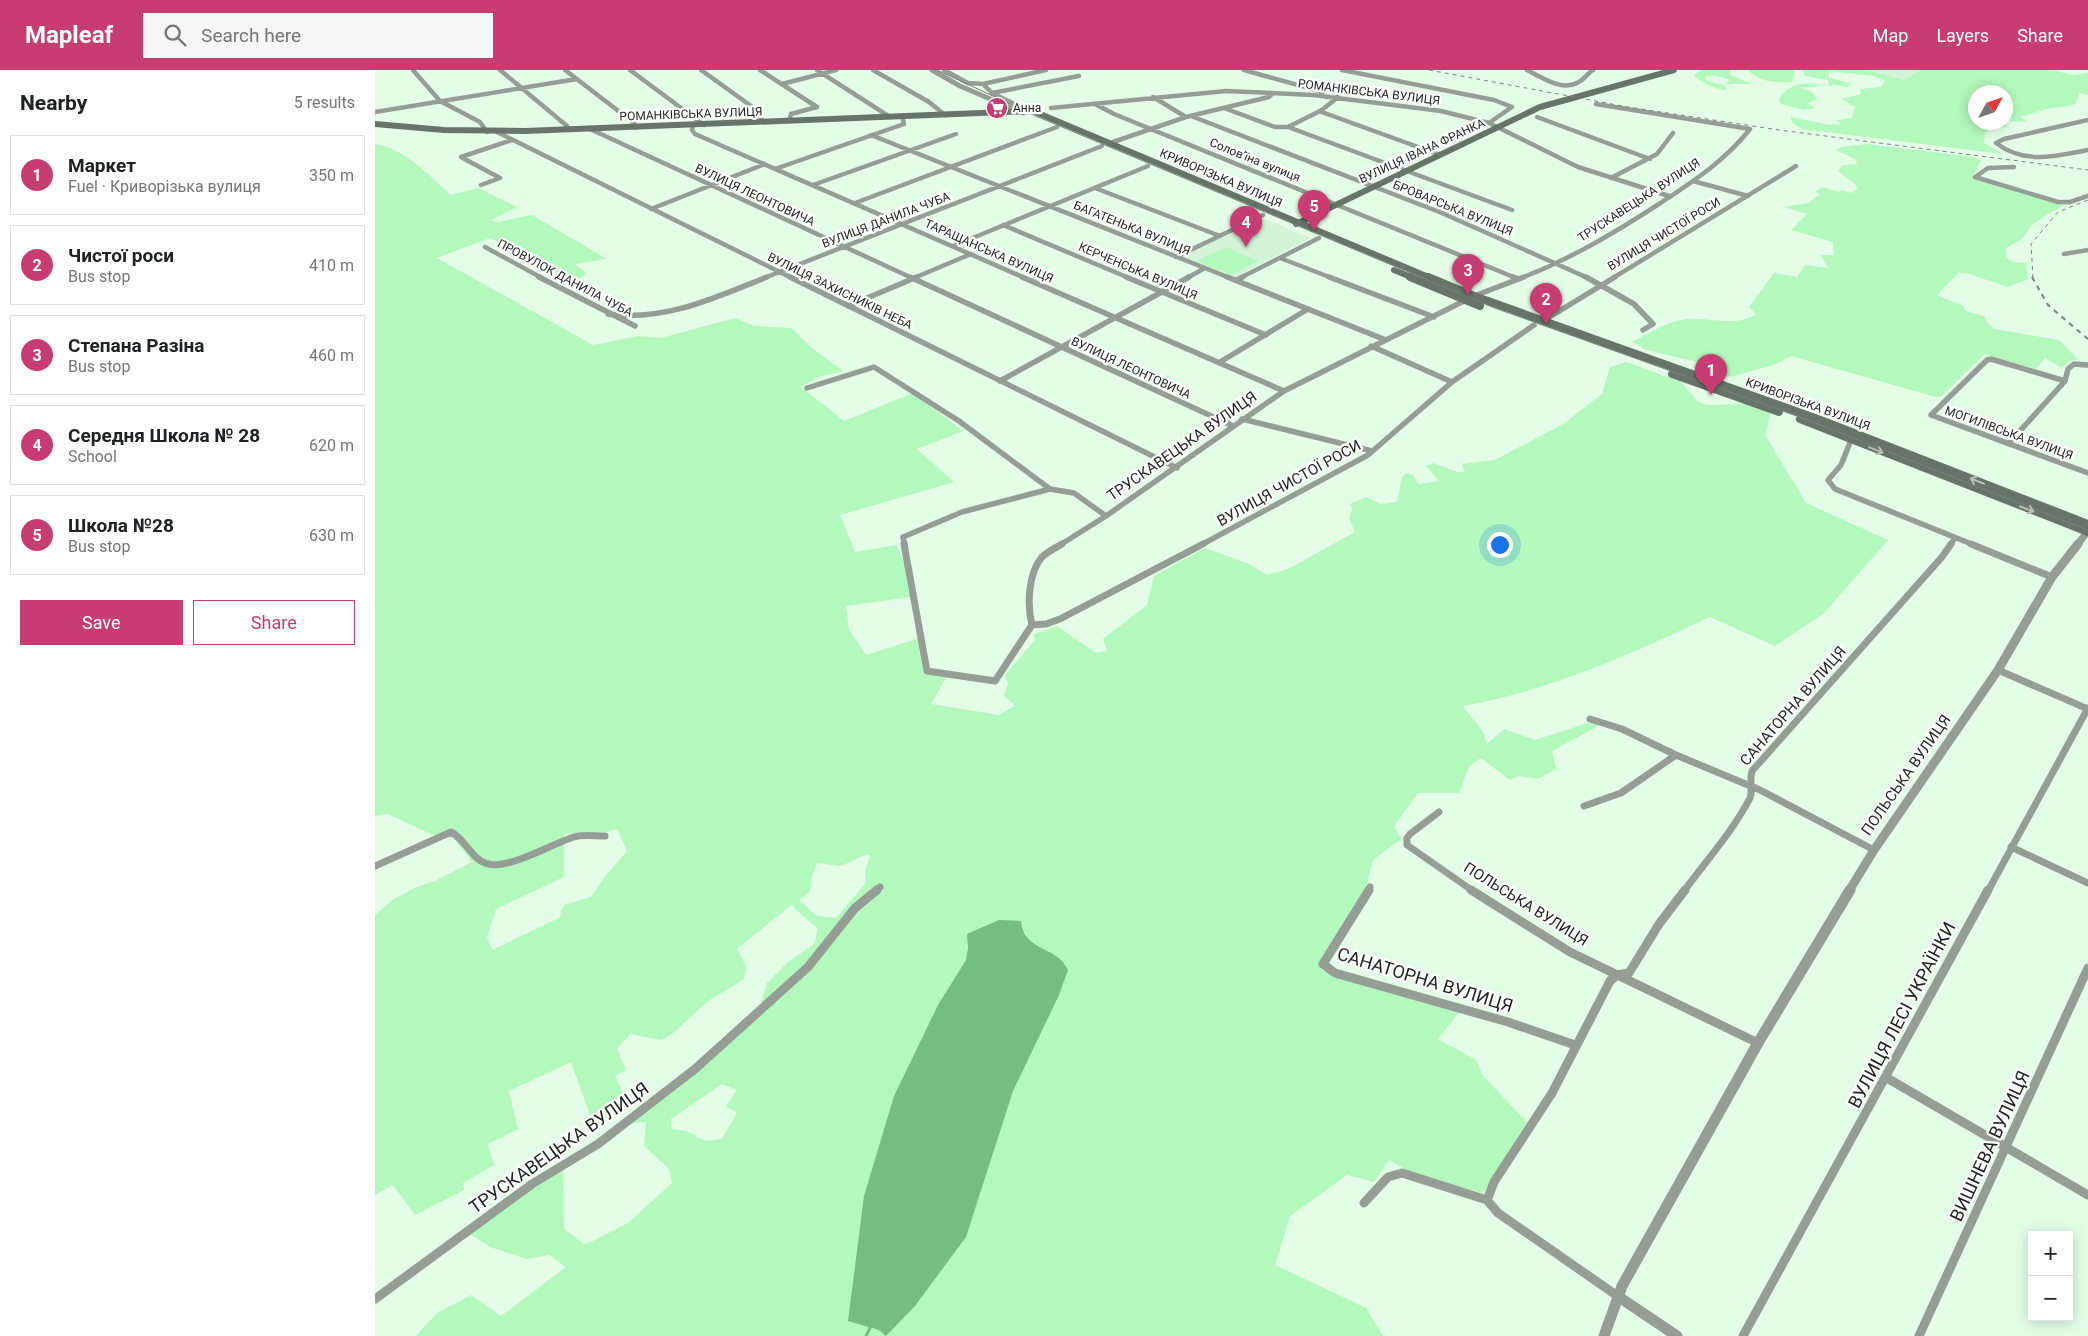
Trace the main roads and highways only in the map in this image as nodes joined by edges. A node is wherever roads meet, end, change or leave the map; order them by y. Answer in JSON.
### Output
{"nodes":[{"id":1,"x":1675,"y":70,"type":"edge"},
{"id":2,"x":1007,"y":111,"type":"joint"},
{"id":3,"x":1024,"y":111,"type":"junction"},
{"id":4,"x":375,"y":124,"type":"edge"},
{"id":5,"x":1295,"y":224,"type":"junction"},
{"id":6,"x":2088,"y":524,"type":"edge"},
{"id":7,"x":2088,"y":532,"type":"edge"}],
"edges":[{"from":1,"to":5,"type":"main road","name":"ВУЛИЦЯ ІВАНА ФРАНКА"},
{"from":2,"to":3,"type":"main road","name":"КРИВОРІЗЬКА ВУЛИЦЯ"},
{"from":2,"to":4,"type":"main road","name":"РОМАНКІВСЬКА ВУЛИЦЯ"},
{"from":3,"to":5,"type":"main road","name":"КРИВОРІЗЬКА ВУЛИЦЯ"},
{"from":3,"to":5,"type":"main road","name":"КРИВОРІЗЬКА ВУЛИЦЯ"},
{"from":6,"to":5,"type":"main road","name":"КРИВОРІЗЬКА ВУЛИЦЯ","one_way":true},
{"from":5,"to":7,"type":"main road","name":"КРИВОРІЗЬКА ВУЛИЦЯ","one_way":true}]}
